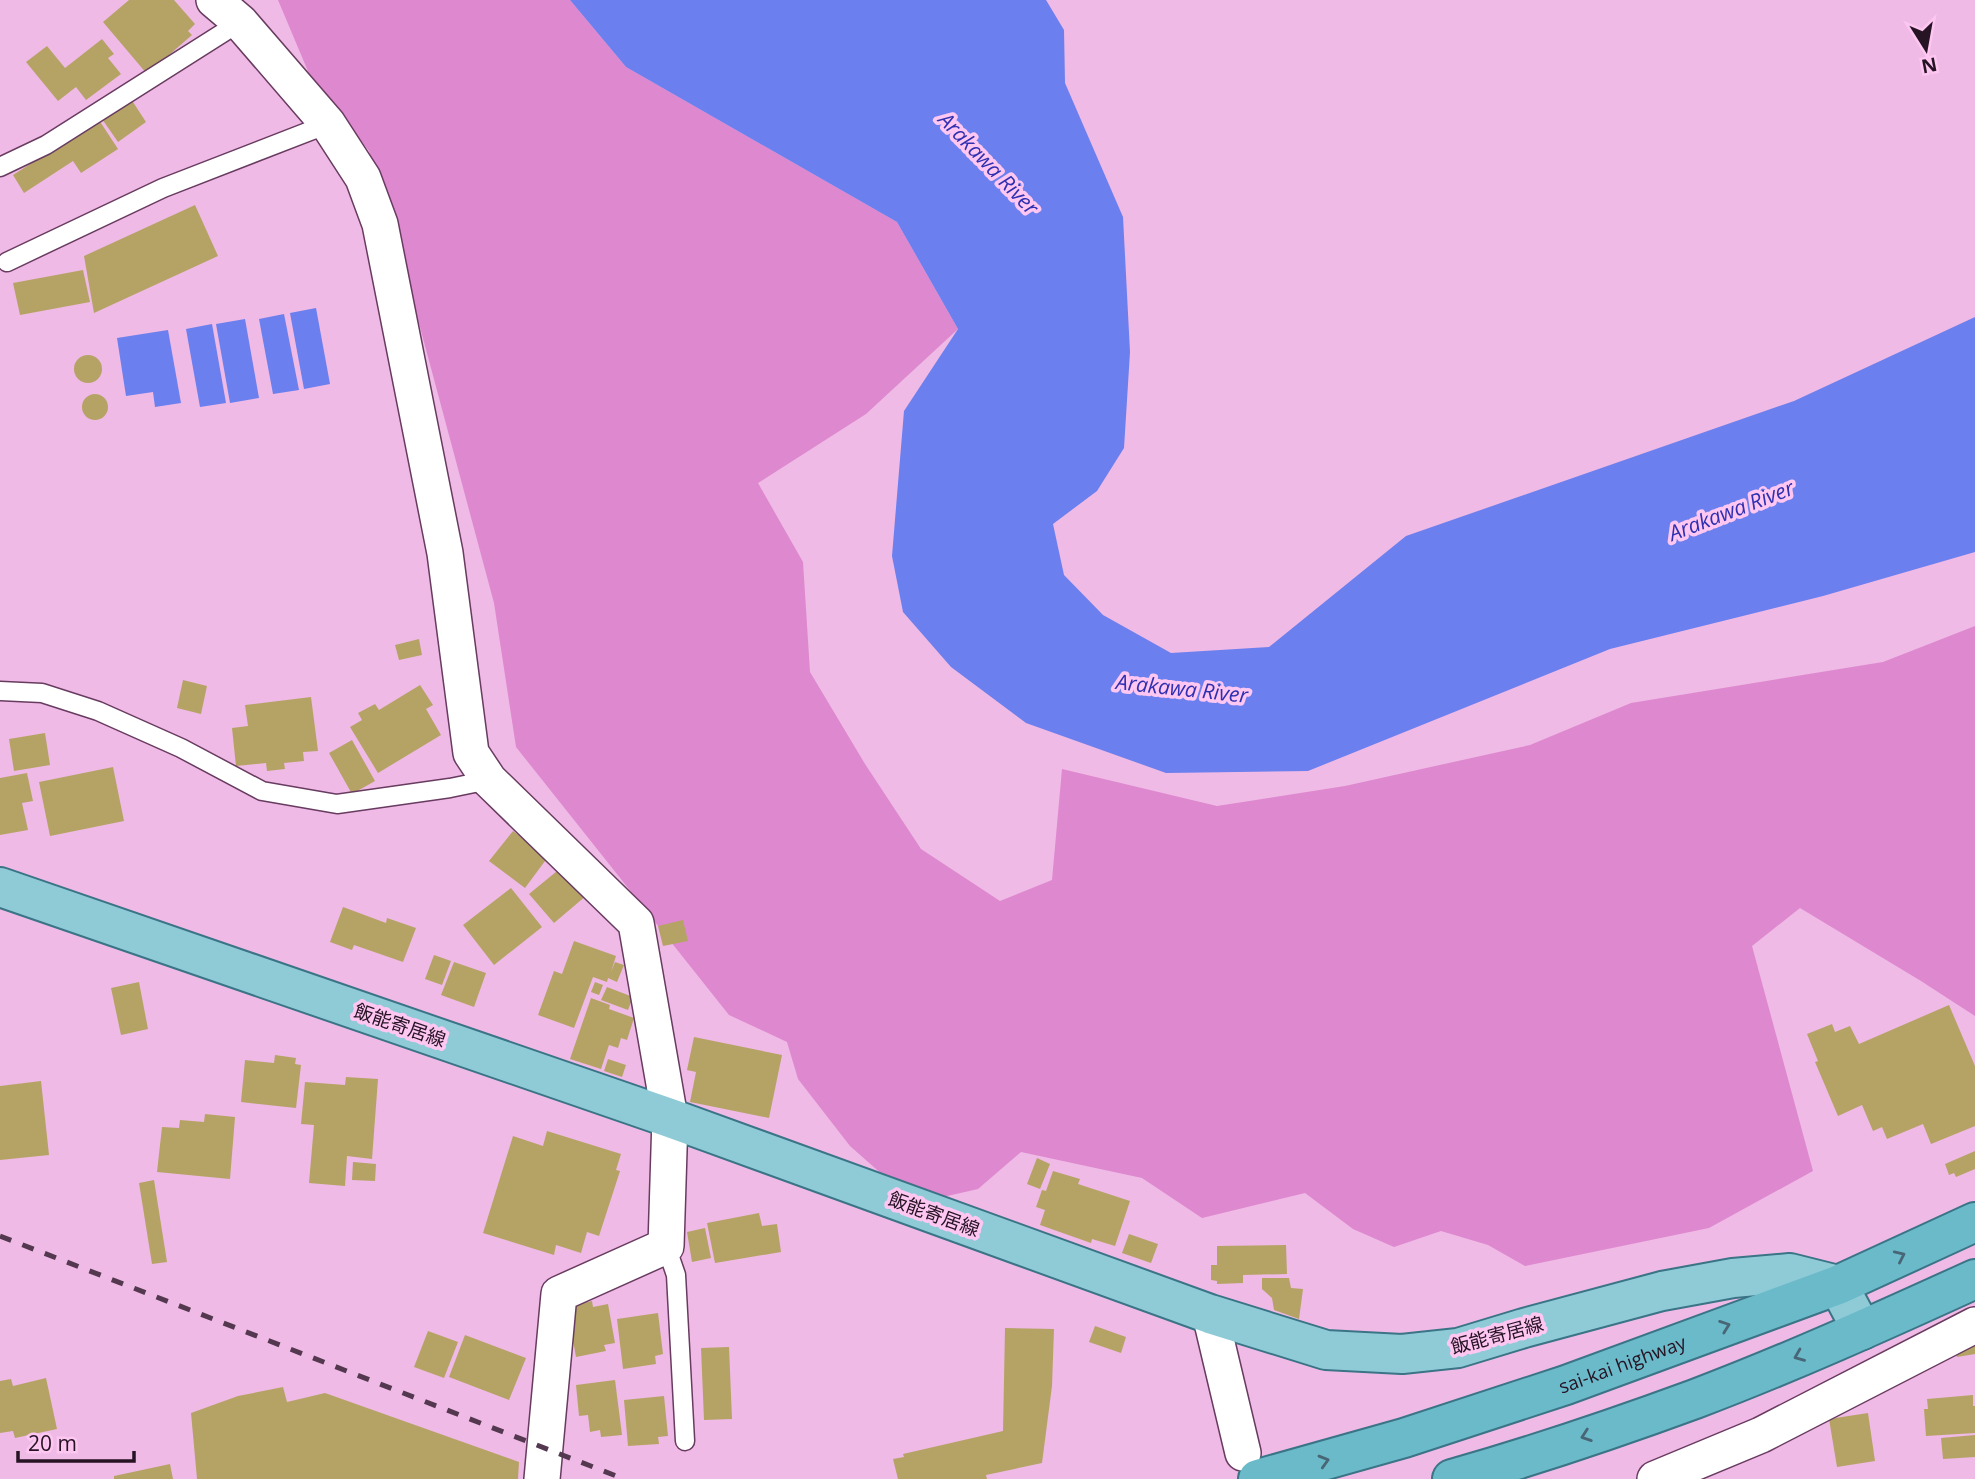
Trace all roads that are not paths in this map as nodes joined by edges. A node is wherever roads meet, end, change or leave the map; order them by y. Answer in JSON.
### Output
{"nodes":[{"id":1,"x":214,"y":0,"type":"edge"},
{"id":2,"x":240,"y":22,"type":"junction"},
{"id":3,"x":328,"y":124,"type":"junction"},
{"id":4,"x":0,"y":167,"type":"edge"},
{"id":5,"x":7,"y":262,"type":"dead end"},
{"id":6,"x":0,"y":691,"type":"edge"},
{"id":7,"x":489,"y":780,"type":"junction"},
{"id":8,"x":0,"y":887,"type":"edge"},
{"id":9,"x":670,"y":1118,"type":"junction"},
{"id":10,"x":1975,"y":1222,"type":"edge"},
{"id":11,"x":666,"y":1246,"type":"junction"},
{"id":12,"x":1975,"y":1279,"type":"edge"},
{"id":13,"x":1838,"y":1284,"type":"junction"},
{"id":14,"x":1210,"y":1314,"type":"junction"},
{"id":15,"x":1975,"y":1325,"type":"edge"},
{"id":16,"x":1862,"y":1331,"type":"junction"},
{"id":17,"x":685,"y":1441,"type":"dead end"},
{"id":18,"x":1250,"y":1466,"type":"edge"},
{"id":19,"x":542,"y":1479,"type":"edge"},
{"id":20,"x":1452,"y":1479,"type":"edge"},
{"id":21,"x":1655,"y":1479,"type":"edge"}],
"edges":[{"from":1,"to":2,"type":"street"},
{"from":2,"to":3,"type":"street"},
{"from":2,"to":4,"type":"lane"},
{"from":3,"to":5,"type":"lane"},
{"from":3,"to":7,"type":"street"},
{"from":6,"to":7,"type":"lane"},
{"from":7,"to":9,"type":"street"},
{"from":8,"to":9,"type":"main road","name":"飯能寄居線"},
{"from":9,"to":11,"type":"street"},
{"from":9,"to":14,"type":"main road","name":"飯能寄居線"},
{"from":13,"to":10,"type":"highway","name":"sai-kai highway","one_way":true},
{"from":11,"to":17,"type":"lane"},
{"from":11,"to":19,"type":"street"},
{"from":12,"to":16,"type":"highway"},
{"from":13,"to":14,"type":"main road","name":"飯能寄居線"},
{"from":13,"to":16,"type":"main road"},
{"from":18,"to":13,"type":"highway","name":"sai-kai highway","one_way":true},
{"from":14,"to":18,"type":"street"},
{"from":15,"to":21,"type":"street"},
{"from":16,"to":20,"type":"highway","one_way":true}]}
